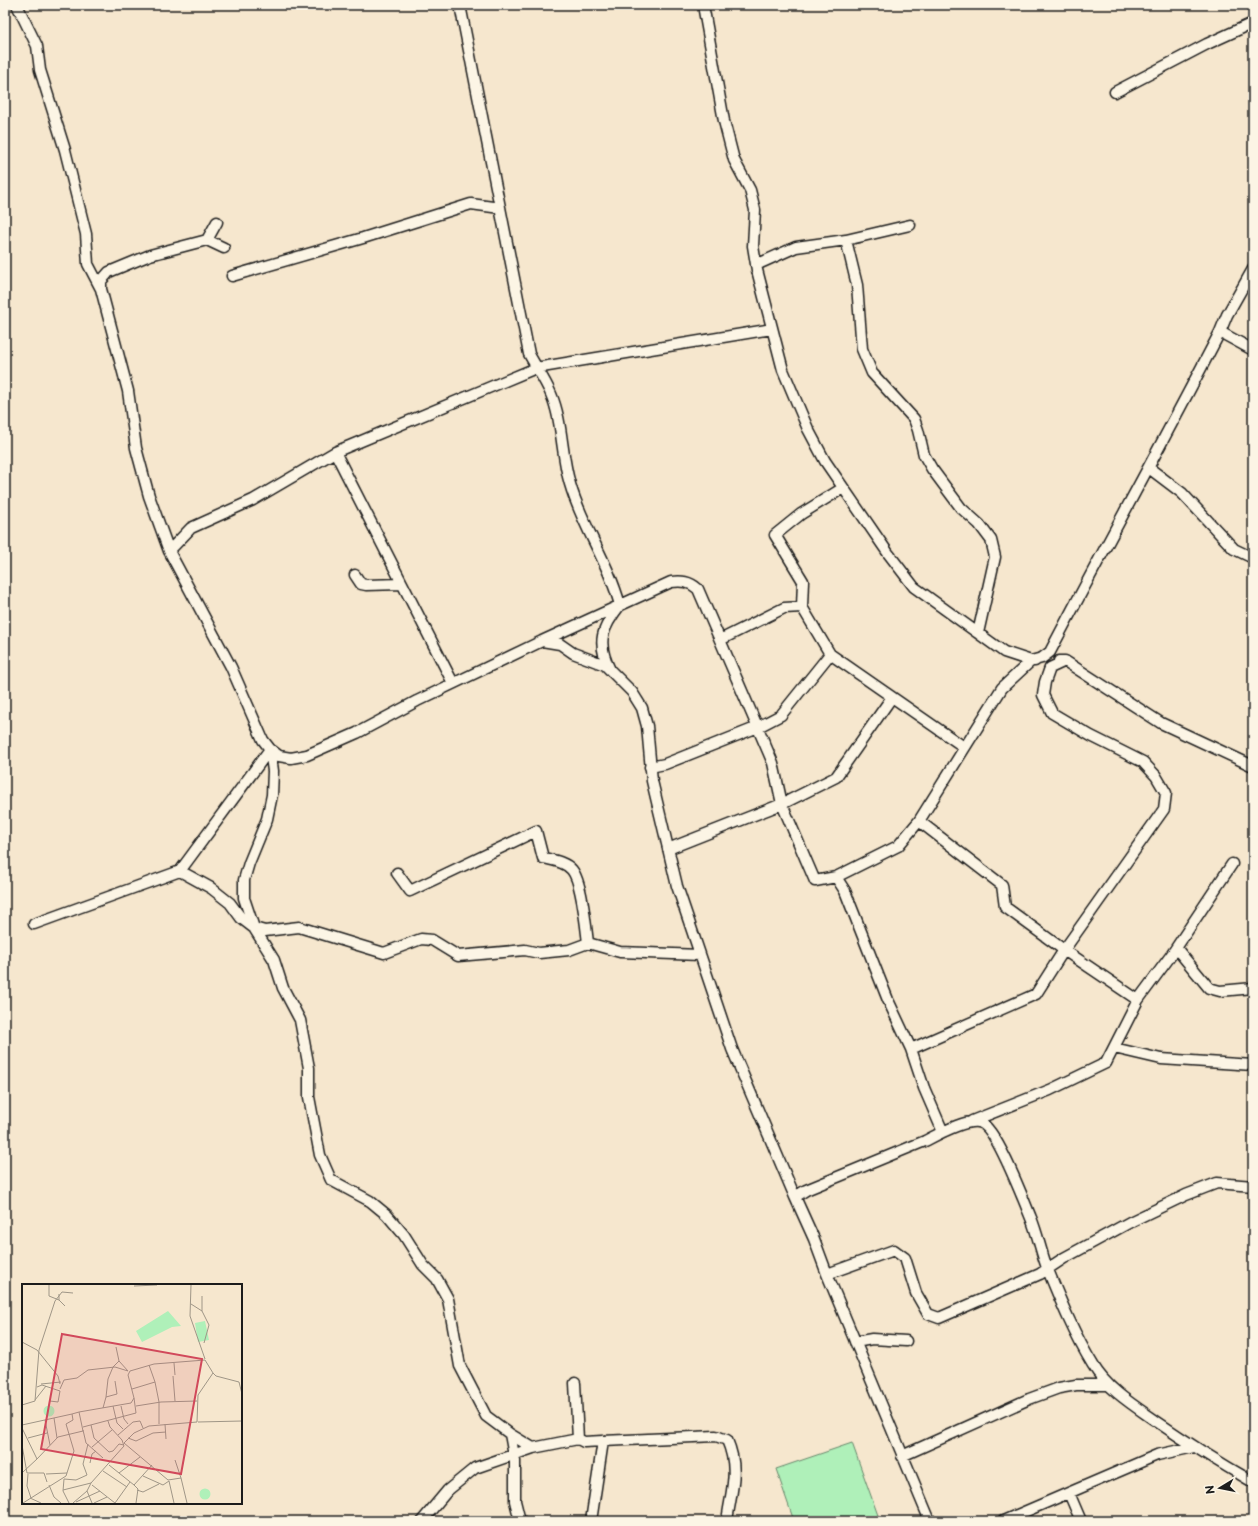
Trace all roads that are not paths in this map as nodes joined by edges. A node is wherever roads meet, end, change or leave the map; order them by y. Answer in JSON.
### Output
{"nodes":[{"id":1,"x":17,"y":5,"type":"edge"},
{"id":2,"x":460,"y":5,"type":"edge"},
{"id":3,"x":703,"y":5,"type":"edge"},
{"id":4,"x":1253,"y":23,"type":"edge"},
{"id":5,"x":1115,"y":92,"type":"dead end"},
{"id":6,"x":500,"y":208,"type":"junction"},
{"id":7,"x":216,"y":222,"type":"dead end"},
{"id":8,"x":910,"y":225,"type":"dead end"},
{"id":9,"x":207,"y":240,"type":"junction"},
{"id":10,"x":846,"y":240,"type":"junction"},
{"id":11,"x":224,"y":248,"type":"dead end"},
{"id":12,"x":756,"y":265,"type":"junction"},
{"id":13,"x":1253,"y":269,"type":"edge"},
{"id":14,"x":232,"y":276,"type":"dead end"},
{"id":15,"x":101,"y":289,"type":"junction"},
{"id":16,"x":772,"y":329,"type":"junction"},
{"id":17,"x":1220,"y":332,"type":"junction"},
{"id":18,"x":1253,"y":350,"type":"edge"},
{"id":19,"x":536,"y":368,"type":"junction"},
{"id":20,"x":335,"y":452,"type":"junction"},
{"id":21,"x":1149,"y":468,"type":"junction"},
{"id":22,"x":843,"y":488,"type":"junction"},
{"id":23,"x":169,"y":551,"type":"junction"},
{"id":24,"x":1253,"y":558,"type":"edge"},
{"id":25,"x":355,"y":575,"type":"dead end"},
{"id":26,"x":399,"y":582,"type":"junction"},
{"id":27,"x":620,"y":605,"type":"junction"},
{"id":28,"x":802,"y":607,"type":"junction"},
{"id":29,"x":978,"y":634,"type":"junction"},
{"id":30,"x":720,"y":640,"type":"junction"},
{"id":31,"x":542,"y":641,"type":"junction"},
{"id":32,"x":830,"y":654,"type":"junction"},
{"id":33,"x":1064,"y":661,"type":"junction"},
{"id":34,"x":1031,"y":662,"type":"junction"},
{"id":35,"x":612,"y":672,"type":"junction"},
{"id":36,"x":453,"y":683,"type":"junction"},
{"id":37,"x":892,"y":697,"type":"junction"},
{"id":38,"x":758,"y":727,"type":"junction"},
{"id":39,"x":964,"y":747,"type":"junction"},
{"id":40,"x":270,"y":749,"type":"junction"},
{"id":41,"x":289,"y":757,"type":"junction"},
{"id":42,"x":1253,"y":766,"type":"edge"},
{"id":43,"x":650,"y":767,"type":"junction"},
{"id":44,"x":273,"y":774,"type":"junction"},
{"id":45,"x":782,"y":804,"type":"junction"},
{"id":46,"x":918,"y":820,"type":"junction"},
{"id":47,"x":668,"y":848,"type":"junction"},
{"id":48,"x":1232,"y":864,"type":"dead end"},
{"id":49,"x":180,"y":871,"type":"junction"},
{"id":50,"x":397,"y":873,"type":"dead end"},
{"id":51,"x":836,"y":877,"type":"junction"},
{"id":52,"x":34,"y":924,"type":"dead end"},
{"id":53,"x":254,"y":928,"type":"junction"},
{"id":54,"x":588,"y":943,"type":"junction"},
{"id":55,"x":1176,"y":948,"type":"junction"},
{"id":56,"x":1064,"y":950,"type":"junction"},
{"id":57,"x":700,"y":955,"type":"junction"},
{"id":58,"x":1253,"y":988,"type":"edge"},
{"id":59,"x":1138,"y":1000,"type":"junction"},
{"id":60,"x":1114,"y":1048,"type":"junction"},
{"id":61,"x":911,"y":1049,"type":"junction"},
{"id":62,"x":1253,"y":1065,"type":"edge"},
{"id":63,"x":970,"y":1122,"type":"junction"},
{"id":64,"x":943,"y":1132,"type":"junction"},
{"id":65,"x":1253,"y":1186,"type":"edge"},
{"id":66,"x":795,"y":1197,"type":"junction"},
{"id":67,"x":1048,"y":1269,"type":"junction"},
{"id":68,"x":827,"y":1274,"type":"junction"},
{"id":69,"x":906,"y":1341,"type":"dead end"},
{"id":70,"x":855,"y":1342,"type":"junction"},
{"id":71,"x":575,"y":1384,"type":"dead end"},
{"id":72,"x":1109,"y":1385,"type":"junction"},
{"id":73,"x":510,"y":1434,"type":"junction"},
{"id":74,"x":578,"y":1439,"type":"junction"},
{"id":75,"x":603,"y":1441,"type":"junction"},
{"id":76,"x":1194,"y":1447,"type":"junction"},
{"id":77,"x":533,"y":1448,"type":"junction"},
{"id":78,"x":514,"y":1454,"type":"junction"},
{"id":79,"x":902,"y":1456,"type":"junction"},
{"id":80,"x":1253,"y":1482,"type":"edge"},
{"id":81,"x":1069,"y":1493,"type":"junction"},
{"id":82,"x":422,"y":1521,"type":"edge"},
{"id":83,"x":520,"y":1521,"type":"edge"},
{"id":84,"x":591,"y":1521,"type":"edge"},
{"id":85,"x":727,"y":1521,"type":"edge"},
{"id":86,"x":930,"y":1521,"type":"edge"},
{"id":87,"x":1003,"y":1521,"type":"edge"},
{"id":88,"x":1081,"y":1521,"type":"edge"}],
"edges":[{"from":1,"to":15,"type":"street"},
{"from":2,"to":6,"type":"street"},
{"from":3,"to":12,"type":"street"},
{"from":4,"to":5,"type":"street"},
{"from":6,"to":14,"type":"street"},
{"from":6,"to":19,"type":"street"},
{"from":7,"to":9,"type":"street"},
{"from":8,"to":10,"type":"street"},
{"from":9,"to":11,"type":"street"},
{"from":9,"to":15,"type":"street"},
{"from":10,"to":12,"type":"street"},
{"from":10,"to":29,"type":"street"},
{"from":12,"to":16,"type":"street"},
{"from":13,"to":17,"type":"street"},
{"from":15,"to":23,"type":"street"},
{"from":16,"to":19,"type":"street"},
{"from":16,"to":22,"type":"street"},
{"from":17,"to":18,"type":"street"},
{"from":17,"to":21,"type":"street"},
{"from":19,"to":20,"type":"street"},
{"from":19,"to":27,"type":"street"},
{"from":20,"to":23,"type":"street"},
{"from":20,"to":26,"type":"street"},
{"from":21,"to":24,"type":"street"},
{"from":21,"to":34,"type":"street"},
{"from":22,"to":28,"type":"street"},
{"from":22,"to":29,"type":"street"},
{"from":23,"to":40,"type":"street"},
{"from":25,"to":26,"type":"street"},
{"from":26,"to":36,"type":"street"},
{"from":27,"to":30,"type":"street"},
{"from":27,"to":31,"type":"street"},
{"from":27,"to":35,"type":"street"},
{"from":28,"to":30,"type":"street"},
{"from":28,"to":32,"type":"street"},
{"from":29,"to":34,"type":"street"},
{"from":30,"to":38,"type":"street"},
{"from":31,"to":35,"type":"street"},
{"from":31,"to":36,"type":"street"},
{"from":32,"to":37,"type":"street"},
{"from":32,"to":38,"type":"street"},
{"from":33,"to":34,"type":"street"},
{"from":33,"to":42,"type":"street"},
{"from":33,"to":56,"type":"street"},
{"from":34,"to":39,"type":"street"},
{"from":35,"to":43,"type":"street"},
{"from":36,"to":41,"type":"street"},
{"from":37,"to":39,"type":"street"},
{"from":37,"to":45,"type":"street"},
{"from":38,"to":43,"type":"street"},
{"from":38,"to":45,"type":"street"},
{"from":39,"to":46,"type":"street"},
{"from":40,"to":41,"type":"street"},
{"from":40,"to":44,"type":"street"},
{"from":40,"to":49,"type":"street"},
{"from":41,"to":44,"type":"street"},
{"from":43,"to":47,"type":"street"},
{"from":44,"to":53,"type":"street"},
{"from":45,"to":47,"type":"street"},
{"from":45,"to":51,"type":"street"},
{"from":46,"to":51,"type":"street"},
{"from":46,"to":56,"type":"street"},
{"from":47,"to":57,"type":"street"},
{"from":48,"to":55,"type":"street"},
{"from":49,"to":52,"type":"street"},
{"from":49,"to":53,"type":"street"},
{"from":50,"to":54,"type":"street"},
{"from":51,"to":61,"type":"street"},
{"from":53,"to":54,"type":"street"},
{"from":53,"to":73,"type":"street"},
{"from":54,"to":57,"type":"street"},
{"from":55,"to":58,"type":"street"},
{"from":55,"to":59,"type":"street"},
{"from":56,"to":59,"type":"street"},
{"from":56,"to":61,"type":"street"},
{"from":57,"to":66,"type":"street"},
{"from":59,"to":60,"type":"street"},
{"from":60,"to":62,"type":"street"},
{"from":60,"to":63,"type":"street"},
{"from":61,"to":64,"type":"street"},
{"from":63,"to":64,"type":"street"},
{"from":63,"to":67,"type":"street"},
{"from":64,"to":66,"type":"street"},
{"from":65,"to":67,"type":"street"},
{"from":66,"to":68,"type":"street"},
{"from":67,"to":68,"type":"street"},
{"from":67,"to":72,"type":"street"},
{"from":68,"to":70,"type":"street"},
{"from":69,"to":70,"type":"street"},
{"from":70,"to":79,"type":"street"},
{"from":71,"to":74,"type":"street"},
{"from":72,"to":76,"type":"street"},
{"from":72,"to":79,"type":"street"},
{"from":73,"to":77,"type":"street"},
{"from":73,"to":78,"type":"street"},
{"from":74,"to":75,"type":"street"},
{"from":74,"to":77,"type":"street"},
{"from":75,"to":84,"type":"street"},
{"from":75,"to":85,"type":"street"},
{"from":76,"to":80,"type":"street"},
{"from":76,"to":81,"type":"street"},
{"from":77,"to":78,"type":"street"},
{"from":78,"to":82,"type":"street"},
{"from":78,"to":83,"type":"street"},
{"from":79,"to":86,"type":"street"},
{"from":81,"to":87,"type":"street"},
{"from":81,"to":88,"type":"street"}]}
